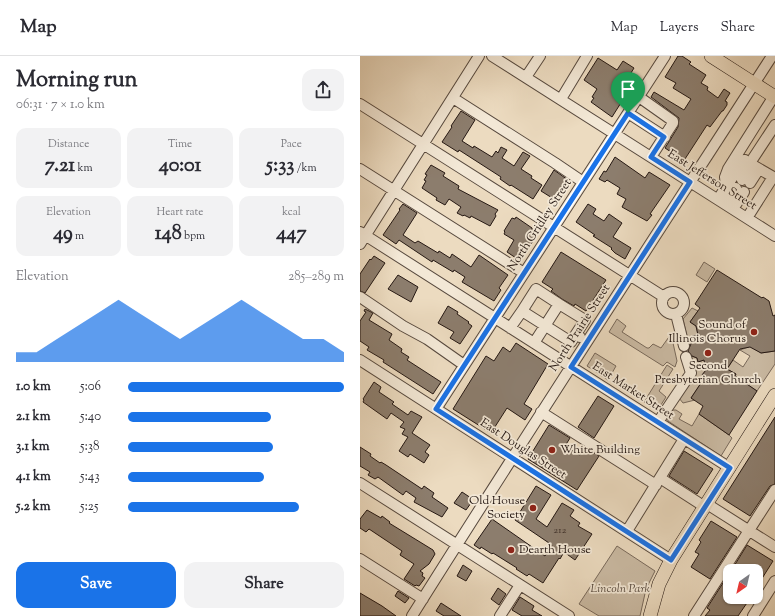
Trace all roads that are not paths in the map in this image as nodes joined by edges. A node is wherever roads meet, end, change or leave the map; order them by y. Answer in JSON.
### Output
{"nodes":[{"id":1,"x":479,"y":56,"type":"edge"},
{"id":2,"x":492,"y":56,"type":"edge"},
{"id":3,"x":540,"y":56,"type":"edge"},
{"id":4,"x":587,"y":56,"type":"edge"},
{"id":5,"x":665,"y":56,"type":"edge"},
{"id":6,"x":711,"y":56,"type":"edge"},
{"id":7,"x":772,"y":56,"type":"edge"},
{"id":8,"x":526,"y":77,"type":"junction"},
{"id":9,"x":754,"y":84,"type":"junction"},
{"id":10,"x":774,"y":96,"type":"edge"},
{"id":11,"x":639,"y":97,"type":"junction"},
{"id":12,"x":453,"y":98,"type":"junction"},
{"id":13,"x":561,"y":99,"type":"junction"},
{"id":14,"x":360,"y":104,"type":"edge"},
{"id":15,"x":628,"y":113,"type":"junction"},
{"id":16,"x":775,"y":125,"type":"edge"},
{"id":17,"x":615,"y":134,"type":"junction"},
{"id":18,"x":664,"y":137,"type":"junction"},
{"id":19,"x":424,"y":144,"type":"junction"},
{"id":20,"x":651,"y":157,"type":"junction"},
{"id":21,"x":749,"y":163,"type":"junction"},
{"id":22,"x":360,"y":169,"type":"edge"},
{"id":23,"x":774,"y":181,"type":"edge"},
{"id":24,"x":583,"y":182,"type":"junction"},
{"id":25,"x":690,"y":182,"type":"junction"},
{"id":26,"x":394,"y":191,"type":"junction"},
{"id":27,"x":724,"y":204,"type":"junction"},
{"id":28,"x":750,"y":220,"type":"junction"},
{"id":29,"x":554,"y":227,"type":"junction"},
{"id":30,"x":775,"y":236,"type":"edge"},
{"id":31,"x":362,"y":237,"type":"edge"},
{"id":32,"x":524,"y":273,"type":"junction"},
{"id":33,"x":630,"y":275,"type":"junction"},
{"id":34,"x":360,"y":297,"type":"edge"},
{"id":35,"x":664,"y":297,"type":"junction"},
{"id":36,"x":559,"y":304,"type":"junction"},
{"id":37,"x":522,"y":311,"type":"junction"},
{"id":38,"x":676,"y":314,"type":"junction"},
{"id":39,"x":495,"y":319,"type":"junction"},
{"id":40,"x":546,"y":325,"type":"junction"},
{"id":41,"x":510,"y":328,"type":"junction"},
{"id":42,"x":576,"y":334,"type":"junction"},
{"id":43,"x":587,"y":341,"type":"junction"},
{"id":44,"x":534,"y":343,"type":"junction"},
{"id":45,"x":684,"y":346,"type":"dead end"},
{"id":46,"x":686,"y":357,"type":"dead end"},
{"id":47,"x":360,"y":360,"type":"edge"},
{"id":48,"x":464,"y":365,"type":"junction"},
{"id":49,"x":571,"y":367,"type":"junction"},
{"id":50,"x":775,"y":395,"type":"edge"},
{"id":51,"x":436,"y":409,"type":"junction"},
{"id":52,"x":541,"y":412,"type":"junction"},
{"id":53,"x":658,"y":422,"type":"junction"},
{"id":54,"x":684,"y":439,"type":"junction"},
{"id":55,"x":513,"y":458,"type":"junction"},
{"id":56,"x":730,"y":468,"type":"junction"},
{"id":57,"x":658,"y":482,"type":"junction"},
{"id":58,"x":360,"y":483,"type":"edge"},
{"id":59,"x":775,"y":490,"type":"edge"},
{"id":60,"x":706,"y":505,"type":"junction"},
{"id":61,"x":749,"y":530,"type":"junction"},
{"id":62,"x":626,"y":531,"type":"junction"},
{"id":63,"x":457,"y":545,"type":"junction"},
{"id":64,"x":775,"y":547,"type":"edge"},
{"id":65,"x":360,"y":559,"type":"edge"},
{"id":66,"x":671,"y":560,"type":"junction"},
{"id":67,"x":775,"y":581,"type":"edge"},
{"id":68,"x":520,"y":584,"type":"junction"},
{"id":69,"x":423,"y":599,"type":"junction"},
{"id":70,"x":412,"y":616,"type":"edge"},
{"id":71,"x":500,"y":616,"type":"edge"},
{"id":72,"x":569,"y":616,"type":"edge"},
{"id":73,"x":650,"y":616,"type":"edge"},
{"id":74,"x":694,"y":616,"type":"edge"},
{"id":75,"x":753,"y":616,"type":"edge"}],
"edges":[{"from":1,"to":12,"type":"street"},
{"from":2,"to":8,"type":"street","name":"East Jefferson Street"},
{"from":3,"to":8,"type":"street"},
{"from":4,"to":13,"type":"street"},
{"from":5,"to":11,"type":"street","name":"North Gridley Street"},
{"from":6,"to":9,"type":"main road"},
{"from":7,"to":9,"type":"street","name":"North Prairie Street"},
{"from":8,"to":13,"type":"street","name":"East Jefferson Street"},
{"from":9,"to":10,"type":"main road"},
{"from":9,"to":25,"type":"street","name":"North Prairie Street"},
{"from":10,"to":21,"type":"street"},
{"from":11,"to":15,"type":"street","name":"North Gridley Street"},
{"from":11,"to":18,"type":"street"},
{"from":12,"to":19,"type":"street"},
{"from":12,"to":24,"type":"street"},
{"from":13,"to":17,"type":"street","name":"East Jefferson Street"},
{"from":14,"to":19,"type":"street"},
{"from":15,"to":17,"type":"street","name":"North Gridley Street"},
{"from":15,"to":18,"type":"street"},
{"from":16,"to":21,"type":"street"},
{"from":17,"to":20,"type":"street","name":"East Jefferson Street"},
{"from":17,"to":24,"type":"street","name":"North Gridley Street"},
{"from":18,"to":20,"type":"street"},
{"from":19,"to":26,"type":"street"},
{"from":19,"to":29,"type":"street"},
{"from":20,"to":25,"type":"street","name":"East Jefferson Street"},
{"from":21,"to":23,"type":"street"},
{"from":21,"to":27,"type":"street"},
{"from":21,"to":27,"type":"street"},
{"from":22,"to":26,"type":"street"},
{"from":23,"to":28,"type":"street"},
{"from":24,"to":29,"type":"street","name":"North Gridley Street"},
{"from":25,"to":27,"type":"street","name":"East Jefferson Street"},
{"from":25,"to":33,"type":"street","name":"North Prairie Street"},
{"from":26,"to":31,"type":"street"},
{"from":26,"to":32,"type":"street"},
{"from":27,"to":28,"type":"street","name":"East Jefferson Street"},
{"from":28,"to":30,"type":"street","name":"East Jefferson Street"},
{"from":29,"to":32,"type":"street","name":"North Gridley Street"},
{"from":29,"to":33,"type":"street"},
{"from":31,"to":39,"type":"street","name":"East Market Street"},
{"from":32,"to":39,"type":"street","name":"North Gridley Street"},
{"from":33,"to":35,"type":"street"},
{"from":33,"to":43,"type":"street","name":"North Prairie Street"},
{"from":34,"to":48,"type":"street"},
{"from":35,"to":38,"type":"street"},
{"from":35,"to":38,"type":"street"},
{"from":36,"to":37,"type":"street"},
{"from":36,"to":40,"type":"street"},
{"from":36,"to":42,"type":"street"},
{"from":37,"to":40,"type":"street"},
{"from":37,"to":41,"type":"street"},
{"from":38,"to":45,"type":"street"},
{"from":39,"to":41,"type":"street","name":"East Market Street"},
{"from":39,"to":48,"type":"street","name":"North Gridley Street"},
{"from":40,"to":42,"type":"street"},
{"from":40,"to":44,"type":"street"},
{"from":41,"to":44,"type":"street","name":"East Market Street"},
{"from":42,"to":43,"type":"street"},
{"from":43,"to":49,"type":"street","name":"North Prairie Street"},
{"from":44,"to":49,"type":"street","name":"East Market Street"},
{"from":46,"to":53,"type":"street"},
{"from":47,"to":51,"type":"street","name":"East Douglas Street"},
{"from":48,"to":51,"type":"street","name":"North Gridley Street"},
{"from":49,"to":52,"type":"street","name":"North Prairie Street"},
{"from":49,"to":53,"type":"street","name":"East Market Street"},
{"from":50,"to":56,"type":"main road"},
{"from":51,"to":55,"type":"street","name":"East Douglas Street"},
{"from":52,"to":55,"type":"street","name":"North Prairie Street"},
{"from":52,"to":57,"type":"street"},
{"from":53,"to":54,"type":"street","name":"East Market Street"},
{"from":54,"to":56,"type":"street","name":"East Market Street"},
{"from":54,"to":57,"type":"street"},
{"from":55,"to":62,"type":"street","name":"East Douglas Street"},
{"from":55,"to":63,"type":"street","name":"North Prairie Street"},
{"from":56,"to":60,"type":"main road"},
{"from":57,"to":60,"type":"street"},
{"from":57,"to":62,"type":"street"},
{"from":58,"to":63,"type":"street"},
{"from":59,"to":61,"type":"street"},
{"from":60,"to":61,"type":"street"},
{"from":60,"to":66,"type":"main road"},
{"from":61,"to":64,"type":"street"},
{"from":61,"to":74,"type":"street"},
{"from":62,"to":66,"type":"street","name":"East Douglas Street"},
{"from":63,"to":68,"type":"street"},
{"from":63,"to":69,"type":"street","name":"North Prairie Street"},
{"from":65,"to":69,"type":"street"},
{"from":66,"to":73,"type":"main road"},
{"from":67,"to":75,"type":"street"},
{"from":68,"to":71,"type":"street"},
{"from":68,"to":72,"type":"street"},
{"from":69,"to":70,"type":"street","name":"North Prairie Street"}]}
